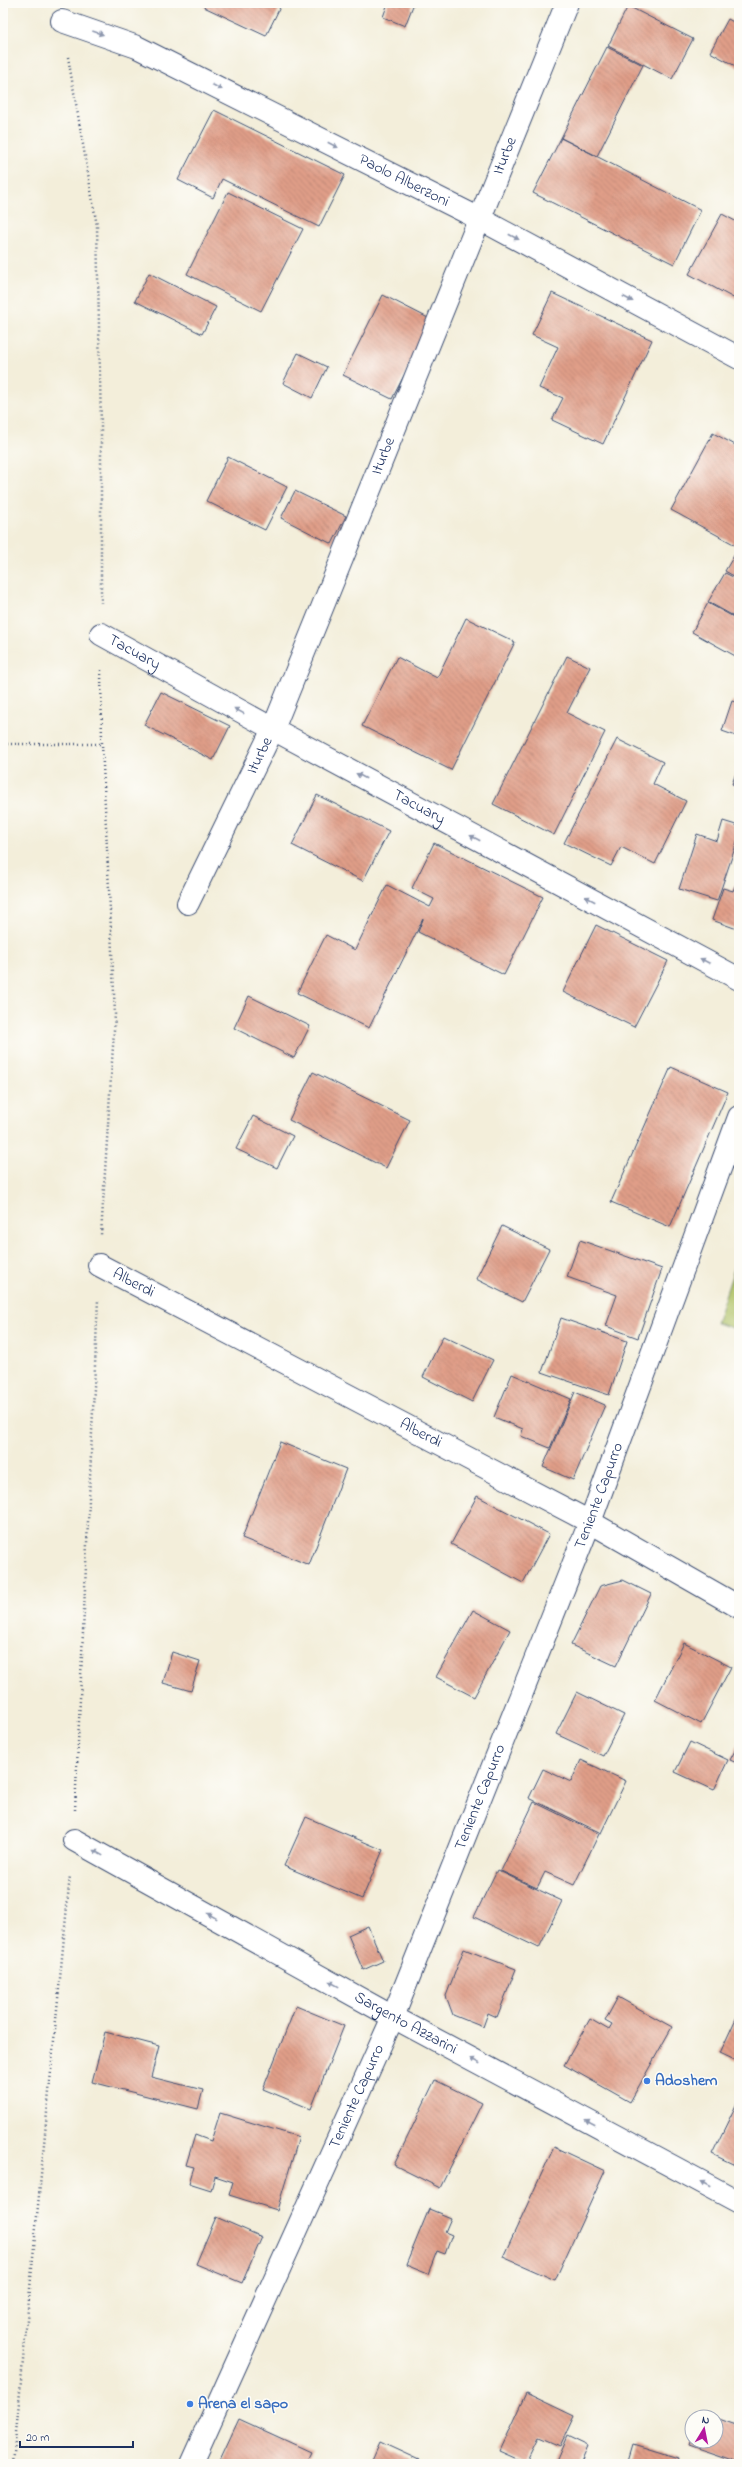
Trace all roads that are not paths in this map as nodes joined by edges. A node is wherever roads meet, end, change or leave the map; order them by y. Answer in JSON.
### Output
{"nodes":[{"id":1,"x":566,"y":3,"type":"edge"},
{"id":2,"x":62,"y":20,"type":"road end"},
{"id":3,"x":480,"y":219,"type":"junction"},
{"id":4,"x":739,"y":358,"type":"edge"},
{"id":5,"x":100,"y":634,"type":"road end"},
{"id":6,"x":273,"y":730,"type":"junction"},
{"id":7,"x":188,"y":903,"type":"dead end"},
{"id":8,"x":739,"y":979,"type":"edge"},
{"id":9,"x":739,"y":1117,"type":"edge"},
{"id":10,"x":99,"y":1265,"type":"road end"},
{"id":11,"x":590,"y":1522,"type":"junction"},
{"id":12,"x":739,"y":1607,"type":"edge"},
{"id":13,"x":74,"y":1840,"type":"road end"},
{"id":14,"x":393,"y":2017,"type":"junction"},
{"id":15,"x":739,"y":2202,"type":"edge"},
{"id":16,"x":190,"y":2464,"type":"edge"}],
"edges":[{"from":1,"to":3,"type":"street","name":"Iturbe"},
{"from":2,"to":3,"type":"street","name":"Paolo Alberzoni","one_way":true},
{"from":3,"to":4,"type":"street","name":"Paolo Alberzoni","one_way":true},
{"from":3,"to":6,"type":"street","name":"Iturbe"},
{"from":6,"to":5,"type":"street","name":"Tacuary","one_way":true},
{"from":6,"to":7,"type":"street","name":"Iturbe"},
{"from":8,"to":6,"type":"street","name":"Tacuary","one_way":true},
{"from":9,"to":11,"type":"street","name":"Teniente Capurro"},
{"from":10,"to":11,"type":"street","name":"Alberdi"},
{"from":11,"to":12,"type":"street","name":"Alberdi"},
{"from":11,"to":14,"type":"street","name":"Teniente Capurro"},
{"from":14,"to":13,"type":"street","name":"Sargento Azzarini","one_way":true},
{"from":15,"to":14,"type":"street","name":"Sargento Azzarini","one_way":true},
{"from":14,"to":16,"type":"street","name":"Teniente Capurro"}]}
